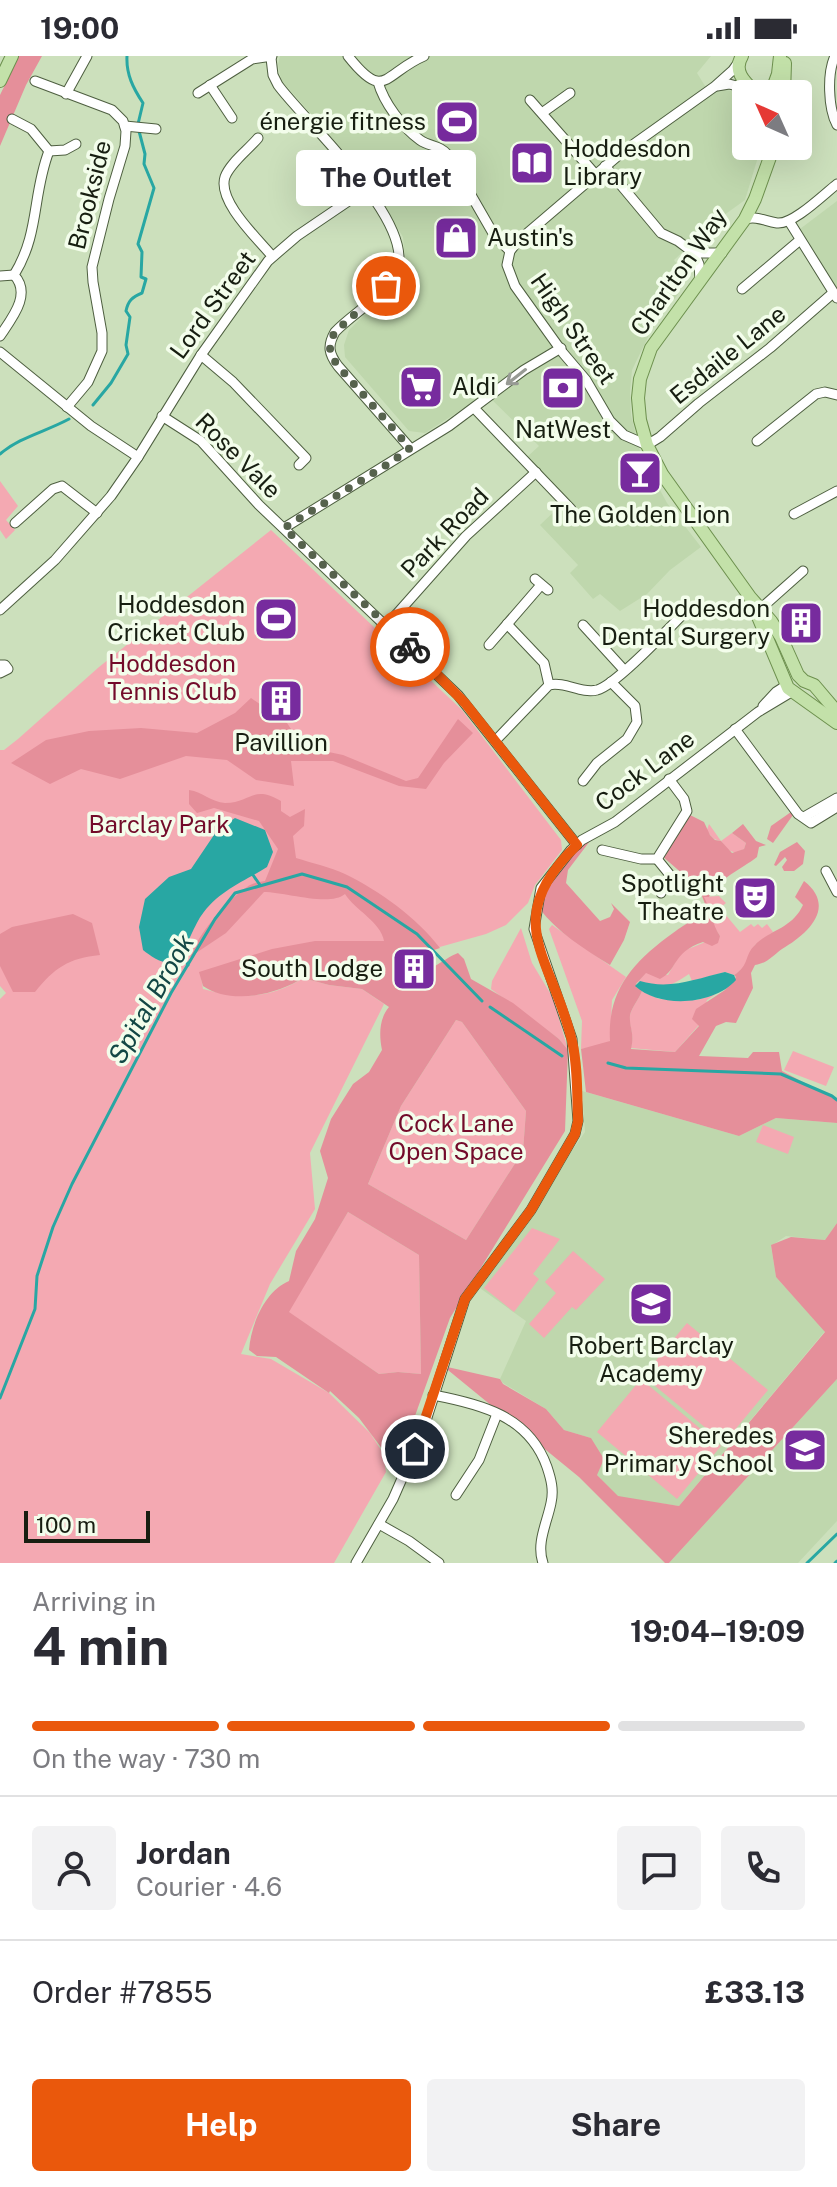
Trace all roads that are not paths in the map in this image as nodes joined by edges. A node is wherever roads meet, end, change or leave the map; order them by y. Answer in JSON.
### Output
{"nodes":[{"id":1,"x":12,"y":56,"type":"edge"},
{"id":2,"x":87,"y":56,"type":"edge"},
{"id":3,"x":348,"y":56,"type":"edge"},
{"id":4,"x":424,"y":56,"type":"edge"},
{"id":5,"x":782,"y":56,"type":"edge"},
{"id":6,"x":835,"y":56,"type":"edge"},
{"id":7,"x":271,"y":57,"type":"edge"},
{"id":8,"x":740,"y":59,"type":"edge"},
{"id":9,"x":405,"y":60,"type":"edge"},
{"id":10,"x":744,"y":80,"type":"edge"},
{"id":11,"x":776,"y":80,"type":"edge"},
{"id":12,"x":783,"y":80,"type":"edge"},
{"id":13,"x":0,"y":81,"type":"edge"},
{"id":14,"x":35,"y":81,"type":"dead end"},
{"id":15,"x":378,"y":82,"type":"junction"},
{"id":16,"x":210,"y":85,"type":"junction"},
{"id":17,"x":732,"y":85,"type":"edge"},
{"id":18,"x":714,"y":87,"type":"junction"},
{"id":19,"x":198,"y":93,"type":"dead end"},
{"id":20,"x":570,"y":93,"type":"dead end"},
{"id":21,"x":66,"y":94,"type":"junction"},
{"id":22,"x":530,"y":100,"type":"dead end"},
{"id":23,"x":542,"y":113,"type":"junction"},
{"id":24,"x":232,"y":118,"type":"dead end"},
{"id":25,"x":12,"y":119,"type":"dead end"},
{"id":26,"x":132,"y":125,"type":"junction"},
{"id":27,"x":837,"y":125,"type":"edge"},
{"id":28,"x":156,"y":129,"type":"dead end"},
{"id":29,"x":258,"y":138,"type":"dead end"},
{"id":30,"x":76,"y":144,"type":"dead end"},
{"id":31,"x":49,"y":151,"type":"junction"},
{"id":32,"x":766,"y":160,"type":"edge"},
{"id":33,"x":769,"y":160,"type":"edge"},
{"id":34,"x":406,"y":162,"type":"dead end"},
{"id":35,"x":605,"y":166,"type":"junction"},
{"id":36,"x":595,"y":174,"type":"junction"},
{"id":37,"x":764,"y":174,"type":"junction"},
{"id":38,"x":837,"y":184,"type":"edge"},
{"id":39,"x":367,"y":189,"type":"junction"},
{"id":40,"x":755,"y":199,"type":"junction"},
{"id":41,"x":745,"y":219,"type":"junction"},
{"id":42,"x":767,"y":219,"type":"junction"},
{"id":43,"x":789,"y":221,"type":"junction"},
{"id":44,"x":800,"y":240,"type":"junction"},
{"id":45,"x":510,"y":251,"type":"junction"},
{"id":46,"x":694,"y":253,"type":"junction"},
{"id":47,"x":723,"y":253,"type":"junction"},
{"id":48,"x":272,"y":256,"type":"junction"},
{"id":49,"x":14,"y":275,"type":"junction"},
{"id":50,"x":0,"y":276,"type":"edge"},
{"id":51,"x":700,"y":281,"type":"junction"},
{"id":52,"x":742,"y":289,"type":"dead end"},
{"id":53,"x":835,"y":296,"type":"edge"},
{"id":54,"x":0,"y":336,"type":"edge"},
{"id":55,"x":561,"y":348,"type":"junction"},
{"id":56,"x":0,"y":352,"type":"edge"},
{"id":57,"x":201,"y":355,"type":"junction"},
{"id":58,"x":837,"y":395,"type":"edge"},
{"id":59,"x":67,"y":407,"type":"junction"},
{"id":60,"x":475,"y":409,"type":"junction"},
{"id":61,"x":162,"y":416,"type":"junction"},
{"id":62,"x":757,"y":441,"type":"dead end"},
{"id":63,"x":647,"y":445,"type":"junction"},
{"id":64,"x":410,"y":448,"type":"junction"},
{"id":65,"x":138,"y":457,"type":"junction"},
{"id":66,"x":299,"y":465,"type":"dead end"},
{"id":67,"x":536,"y":472,"type":"junction"},
{"id":68,"x":837,"y":491,"type":"edge"},
{"id":69,"x":571,"y":509,"type":"dead end"},
{"id":70,"x":97,"y":513,"type":"junction"},
{"id":71,"x":794,"y":514,"type":"dead end"},
{"id":72,"x":15,"y":523,"type":"dead end"},
{"id":73,"x":284,"y":528,"type":"junction"},
{"id":74,"x":803,"y":571,"type":"dead end"},
{"id":75,"x":541,"y":585,"type":"dead end"},
{"id":76,"x":0,"y":610,"type":"edge"},
{"id":77,"x":686,"y":611,"type":"dead end"},
{"id":78,"x":759,"y":611,"type":"junction"},
{"id":79,"x":507,"y":624,"type":"junction"},
{"id":80,"x":387,"y":625,"type":"junction"},
{"id":81,"x":583,"y":625,"type":"dead end"},
{"id":82,"x":489,"y":645,"type":"dead end"},
{"id":83,"x":0,"y":665,"type":"edge"},
{"id":84,"x":624,"y":670,"type":"junction"},
{"id":85,"x":0,"y":673,"type":"edge"},
{"id":86,"x":611,"y":682,"type":"junction"},
{"id":87,"x":794,"y":684,"type":"junction"},
{"id":88,"x":549,"y":685,"type":"junction"},
{"id":89,"x":837,"y":712,"type":"edge"},
{"id":90,"x":837,"y":723,"type":"edge"},
{"id":91,"x":735,"y":729,"type":"junction"},
{"id":92,"x":496,"y":740,"type":"junction"},
{"id":93,"x":669,"y":779,"type":"junction"},
{"id":94,"x":583,"y":781,"type":"dead end"},
{"id":95,"x":837,"y":798,"type":"edge"},
{"id":96,"x":837,"y":807,"type":"edge"},
{"id":97,"x":808,"y":820,"type":"junction"},
{"id":98,"x":577,"y":845,"type":"junction"},
{"id":99,"x":602,"y":850,"type":"dead end"},
{"id":100,"x":657,"y":859,"type":"junction"},
{"id":101,"x":826,"y":871,"type":"dead end"},
{"id":102,"x":837,"y":892,"type":"edge"},
{"id":103,"x":661,"y":893,"type":"dead end"},
{"id":104,"x":433,"y":1395,"type":"junction"},
{"id":105,"x":497,"y":1414,"type":"junction"},
{"id":106,"x":456,"y":1495,"type":"dead end"},
{"id":107,"x":379,"y":1524,"type":"junction"},
{"id":108,"x":436,"y":1562,"type":"edge"},
{"id":109,"x":356,"y":1563,"type":"edge"},
{"id":110,"x":543,"y":1563,"type":"edge"}],
"edges":[{"from":1,"to":13,"type":"main road"},
{"from":2,"to":21,"type":"street"},
{"from":3,"to":15,"type":"street","name":"High Street"},
{"from":4,"to":9,"type":"street"},
{"from":5,"to":11,"type":"main road"},
{"from":5,"to":12,"type":"main road"},
{"from":6,"to":27,"type":"street"},
{"from":7,"to":16,"type":"street"},
{"from":7,"to":39,"type":"street"},
{"from":8,"to":10,"type":"main road"},
{"from":8,"to":18,"type":"street"},
{"from":9,"to":15,"type":"street"},
{"from":14,"to":21,"type":"street","name":"Brookside"},
{"from":15,"to":45,"type":"street","name":"High Street"},
{"from":16,"to":19,"type":"street"},
{"from":16,"to":24,"type":"street"},
{"from":17,"to":18,"type":"street"},
{"from":18,"to":35,"type":"street"},
{"from":20,"to":23,"type":"street"},
{"from":21,"to":26,"type":"street","name":"Brookside"},
{"from":22,"to":23,"type":"street"},
{"from":23,"to":36,"type":"street"},
{"from":25,"to":31,"type":"street"},
{"from":26,"to":28,"type":"street","name":"Brookside"},
{"from":26,"to":59,"type":"street","name":"Brookside"},
{"from":29,"to":48,"type":"street"},
{"from":30,"to":31,"type":"street"},
{"from":31,"to":49,"type":"street"},
{"from":32,"to":37,"type":"main road","name":"Charlton Way"},
{"from":33,"to":37,"type":"main road","name":"Charlton Way"},
{"from":34,"to":39,"type":"street","name":"Lord Street"},
{"from":35,"to":36,"type":"street"},
{"from":35,"to":46,"type":"street"},
{"from":36,"to":45,"type":"street"},
{"from":37,"to":40,"type":"main road","name":"Charlton Way"},
{"from":38,"to":43,"type":"street"},
{"from":39,"to":48,"type":"street","name":"Lord Street"},
{"from":39,"to":64,"type":"street"},
{"from":40,"to":41,"type":"main road","name":"Charlton Way"},
{"from":40,"to":42,"type":"street"},
{"from":41,"to":42,"type":"street"},
{"from":41,"to":47,"type":"main road","name":"Charlton Way"},
{"from":42,"to":43,"type":"street"},
{"from":43,"to":44,"type":"street"},
{"from":44,"to":52,"type":"street"},
{"from":44,"to":53,"type":"street"},
{"from":45,"to":55,"type":"street","name":"High Street"},
{"from":46,"to":47,"type":"street"},
{"from":46,"to":51,"type":"street"},
{"from":47,"to":51,"type":"main road","name":"Charlton Way"},
{"from":48,"to":57,"type":"street","name":"Lord Street"},
{"from":49,"to":50,"type":"street"},
{"from":49,"to":54,"type":"street"},
{"from":51,"to":63,"type":"main road","name":"Charlton Way"},
{"from":53,"to":63,"type":"street","name":"Esdaile Lane"},
{"from":55,"to":60,"type":"street","one_way":true},
{"from":55,"to":63,"type":"street","name":"High Street"},
{"from":56,"to":59,"type":"street"},
{"from":57,"to":61,"type":"street","name":"Lord Street"},
{"from":57,"to":66,"type":"street"},
{"from":58,"to":62,"type":"street"},
{"from":59,"to":65,"type":"street"},
{"from":60,"to":64,"type":"street"},
{"from":60,"to":67,"type":"street"},
{"from":61,"to":65,"type":"street","name":"Lord Street"},
{"from":61,"to":73,"type":"street","name":"Rose Vale"},
{"from":63,"to":78,"type":"main road"},
{"from":64,"to":73,"type":"street"},
{"from":65,"to":70,"type":"street","name":"Lord Street"},
{"from":67,"to":69,"type":"street"},
{"from":67,"to":80,"type":"street","name":"Park Road"},
{"from":68,"to":71,"type":"street"},
{"from":70,"to":72,"type":"street"},
{"from":70,"to":76,"type":"street","name":"Lord Street"},
{"from":73,"to":80,"type":"street","name":"Rose Vale"},
{"from":74,"to":78,"type":"street"},
{"from":75,"to":79,"type":"street"},
{"from":77,"to":84,"type":"street"},
{"from":78,"to":87,"type":"main road"},
{"from":79,"to":82,"type":"street"},
{"from":79,"to":88,"type":"street"},
{"from":80,"to":92,"type":"street","name":"Rose Vale"},
{"from":81,"to":84,"type":"street"},
{"from":83,"to":85,"type":"street"},
{"from":84,"to":86,"type":"street"},
{"from":86,"to":88,"type":"street"},
{"from":86,"to":94,"type":"street"},
{"from":87,"to":89,"type":"main road"},
{"from":87,"to":90,"type":"main road"},
{"from":87,"to":91,"type":"street","name":"Cock Lane"},
{"from":88,"to":92,"type":"street"},
{"from":91,"to":93,"type":"street","name":"Cock Lane"},
{"from":91,"to":97,"type":"street"},
{"from":92,"to":98,"type":"street","name":"Rose Vale"},
{"from":93,"to":98,"type":"street","name":"Cock Lane"},
{"from":93,"to":100,"type":"street"},
{"from":95,"to":97,"type":"street"},
{"from":96,"to":97,"type":"street"},
{"from":98,"to":104,"type":"street","name":"Cock Lane"},
{"from":99,"to":100,"type":"street"},
{"from":100,"to":103,"type":"street"},
{"from":101,"to":102,"type":"street"},
{"from":104,"to":105,"type":"street"},
{"from":104,"to":107,"type":"street","name":"Cock Lane"},
{"from":105,"to":106,"type":"street"},
{"from":105,"to":110,"type":"street"},
{"from":107,"to":108,"type":"street"},
{"from":107,"to":109,"type":"street","name":"Cock Lane"}]}
